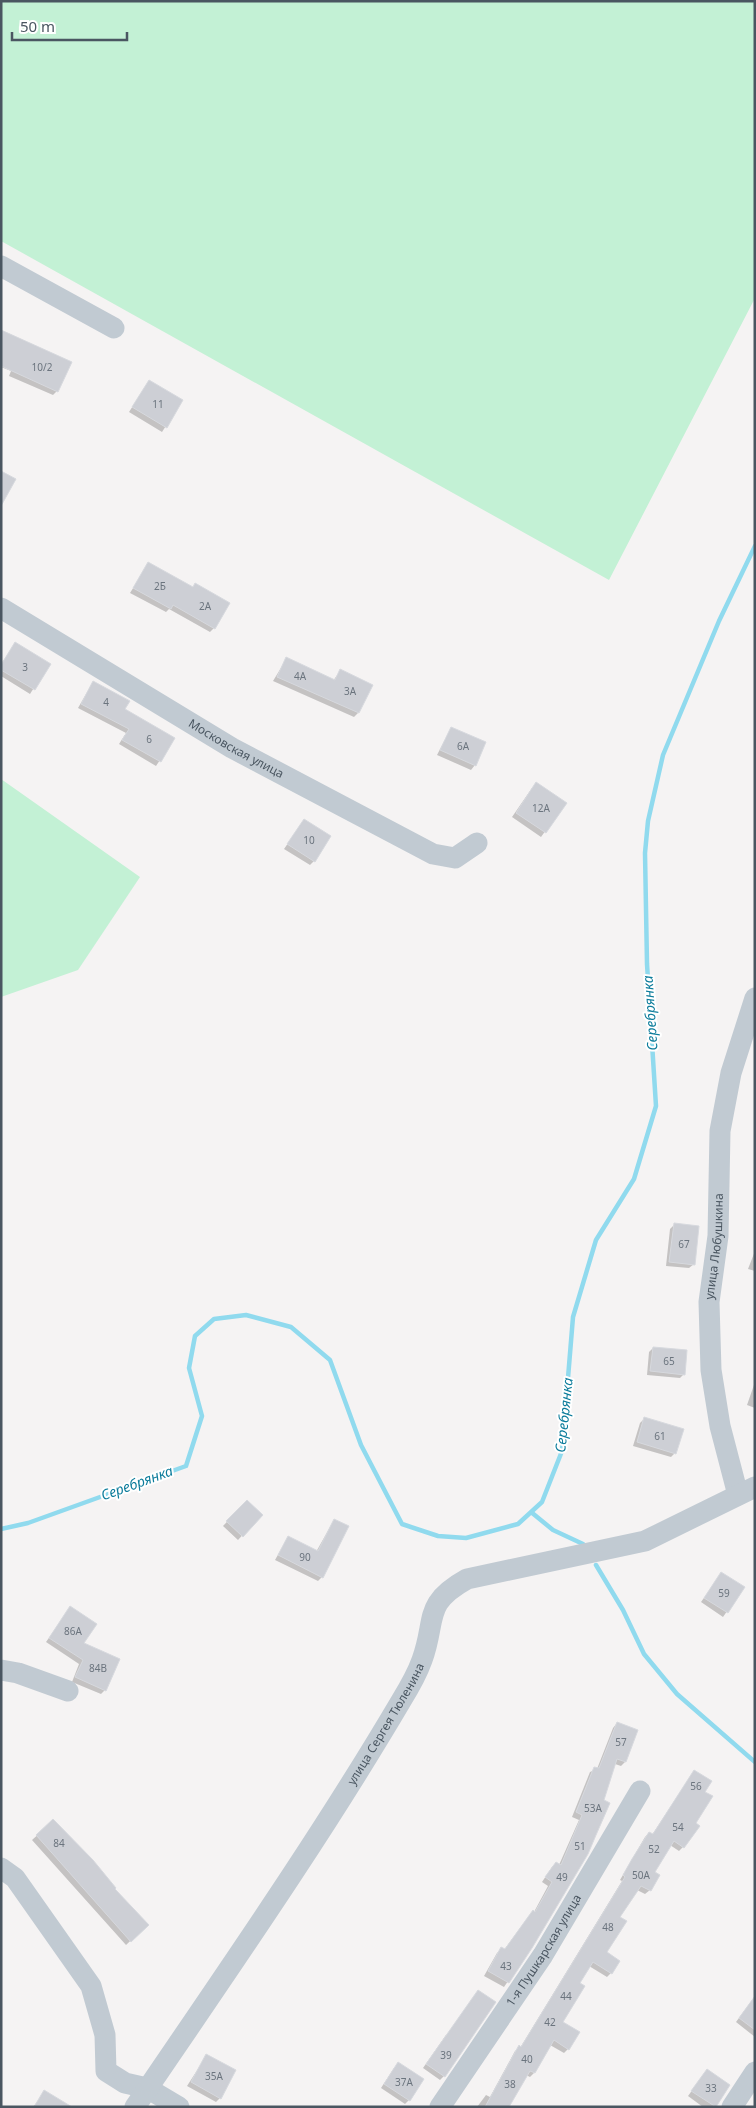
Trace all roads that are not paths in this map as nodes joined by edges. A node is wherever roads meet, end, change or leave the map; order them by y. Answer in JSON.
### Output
{"nodes":[{"id":1,"x":1,"y":266,"type":"edge"},
{"id":2,"x":114,"y":328,"type":"dead end"},
{"id":3,"x":1,"y":608,"type":"edge"},
{"id":4,"x":477,"y":843,"type":"dead end"},
{"id":5,"x":755,"y":998,"type":"edge"},
{"id":6,"x":746,"y":1491,"type":"edge"},
{"id":7,"x":1,"y":1670,"type":"edge"},
{"id":8,"x":68,"y":1691,"type":"dead end"},
{"id":9,"x":640,"y":1791,"type":"dead end"},
{"id":10,"x":1,"y":1868,"type":"edge"},
{"id":11,"x":755,"y":2072,"type":"edge"},
{"id":12,"x":147,"y":2088,"type":"junction"},
{"id":13,"x":135,"y":2107,"type":"edge"},
{"id":14,"x":179,"y":2107,"type":"edge"},
{"id":15,"x":440,"y":2107,"type":"edge"},
{"id":16,"x":732,"y":2107,"type":"edge"}],
"edges":[{"from":1,"to":2,"type":"street"},
{"from":3,"to":4,"type":"street","name":"Московская улица"},
{"from":5,"to":6,"type":"street","name":"улица Любушкина"},
{"from":6,"to":12,"type":"street","name":"улица Сергея Тюленина"},
{"from":7,"to":8,"type":"street"},
{"from":9,"to":15,"type":"street","name":"1-я Пушкарская улица"},
{"from":10,"to":12,"type":"street"},
{"from":11,"to":16,"type":"street"},
{"from":12,"to":13,"type":"street","name":"улица Сергея Тюленина"},
{"from":12,"to":14,"type":"street"}]}
